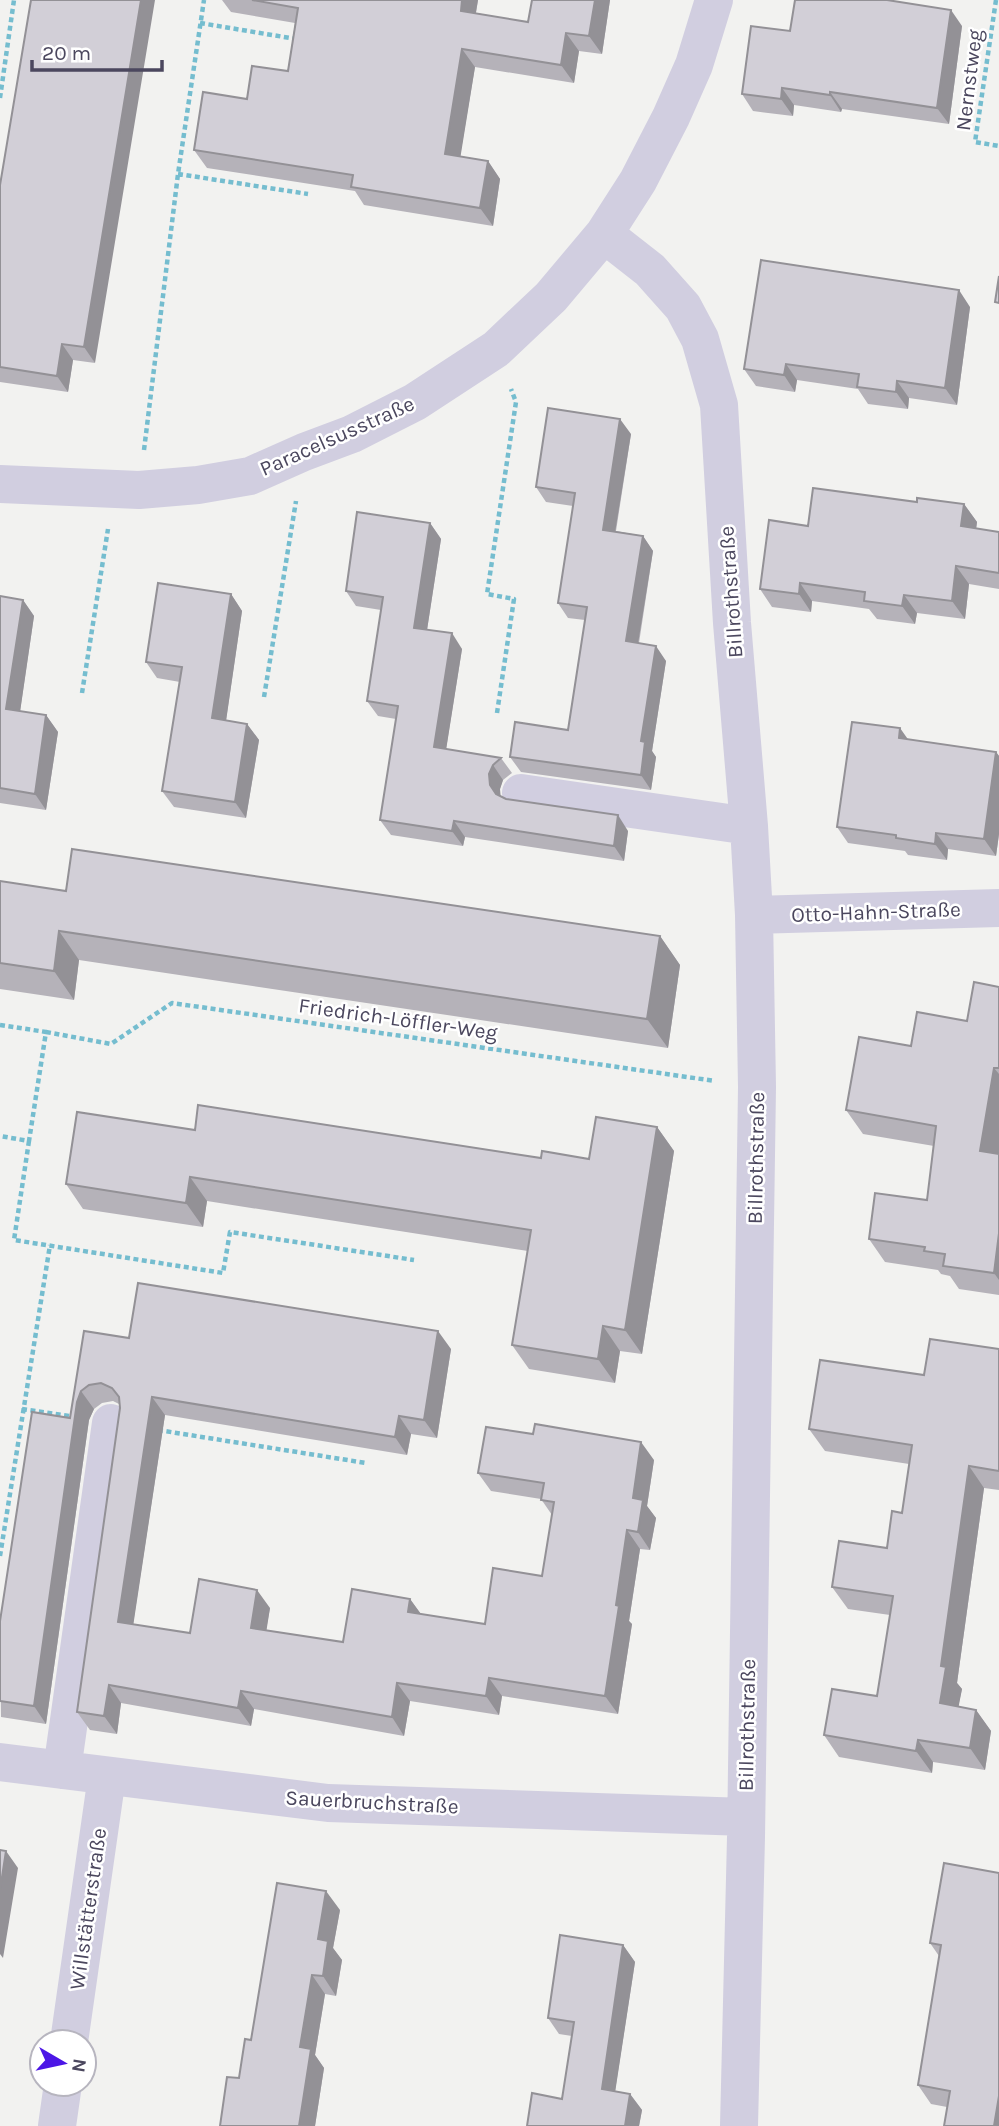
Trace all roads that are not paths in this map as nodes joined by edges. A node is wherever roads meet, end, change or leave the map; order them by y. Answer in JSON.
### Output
{"nodes":[{"id":1,"x":714,"y":0,"type":"edge"},
{"id":2,"x":604,"y":234,"type":"junction"},
{"id":3,"x":0,"y":484,"type":"edge"},
{"id":4,"x":521,"y":793,"type":"dead end"},
{"id":5,"x":749,"y":826,"type":"junction"},
{"id":6,"x":999,"y":908,"type":"edge"},
{"id":7,"x":754,"y":915,"type":"junction"},
{"id":8,"x":111,"y":1423,"type":"road end"},
{"id":9,"x":0,"y":1762,"type":"edge"},
{"id":10,"x":62,"y":1770,"type":"junction"},
{"id":11,"x":107,"y":1776,"type":"junction"},
{"id":12,"x":746,"y":1817,"type":"junction"},
{"id":13,"x":71,"y":2028,"type":"edge"},
{"id":14,"x":61,"y":2098,"type":"edge"},
{"id":15,"x":57,"y":2126,"type":"edge"},
{"id":16,"x":738,"y":2126,"type":"edge"}],
"edges":[{"from":1,"to":2,"type":"street","name":"Paracelsusstraße"},
{"from":2,"to":3,"type":"street","name":"Paracelsusstraße"},
{"from":2,"to":5,"type":"street","name":"Billrothstraße"},
{"from":4,"to":5,"type":"street"},
{"from":5,"to":7,"type":"street","name":"Billrothstraße"},
{"from":6,"to":7,"type":"street","name":"Otto-Hahn-Straße"},
{"from":7,"to":12,"type":"street","name":"Billrothstraße"},
{"from":8,"to":10,"type":"street"},
{"from":9,"to":10,"type":"street","name":"Sauerbruchstraße"},
{"from":10,"to":11,"type":"street","name":"Sauerbruchstraße"},
{"from":11,"to":12,"type":"street","name":"Sauerbruchstraße"},
{"from":11,"to":13,"type":"street","name":"Willstätterstraße"},
{"from":12,"to":16,"type":"street","name":"Billrothstraße"},
{"from":14,"to":15,"type":"street"}]}
